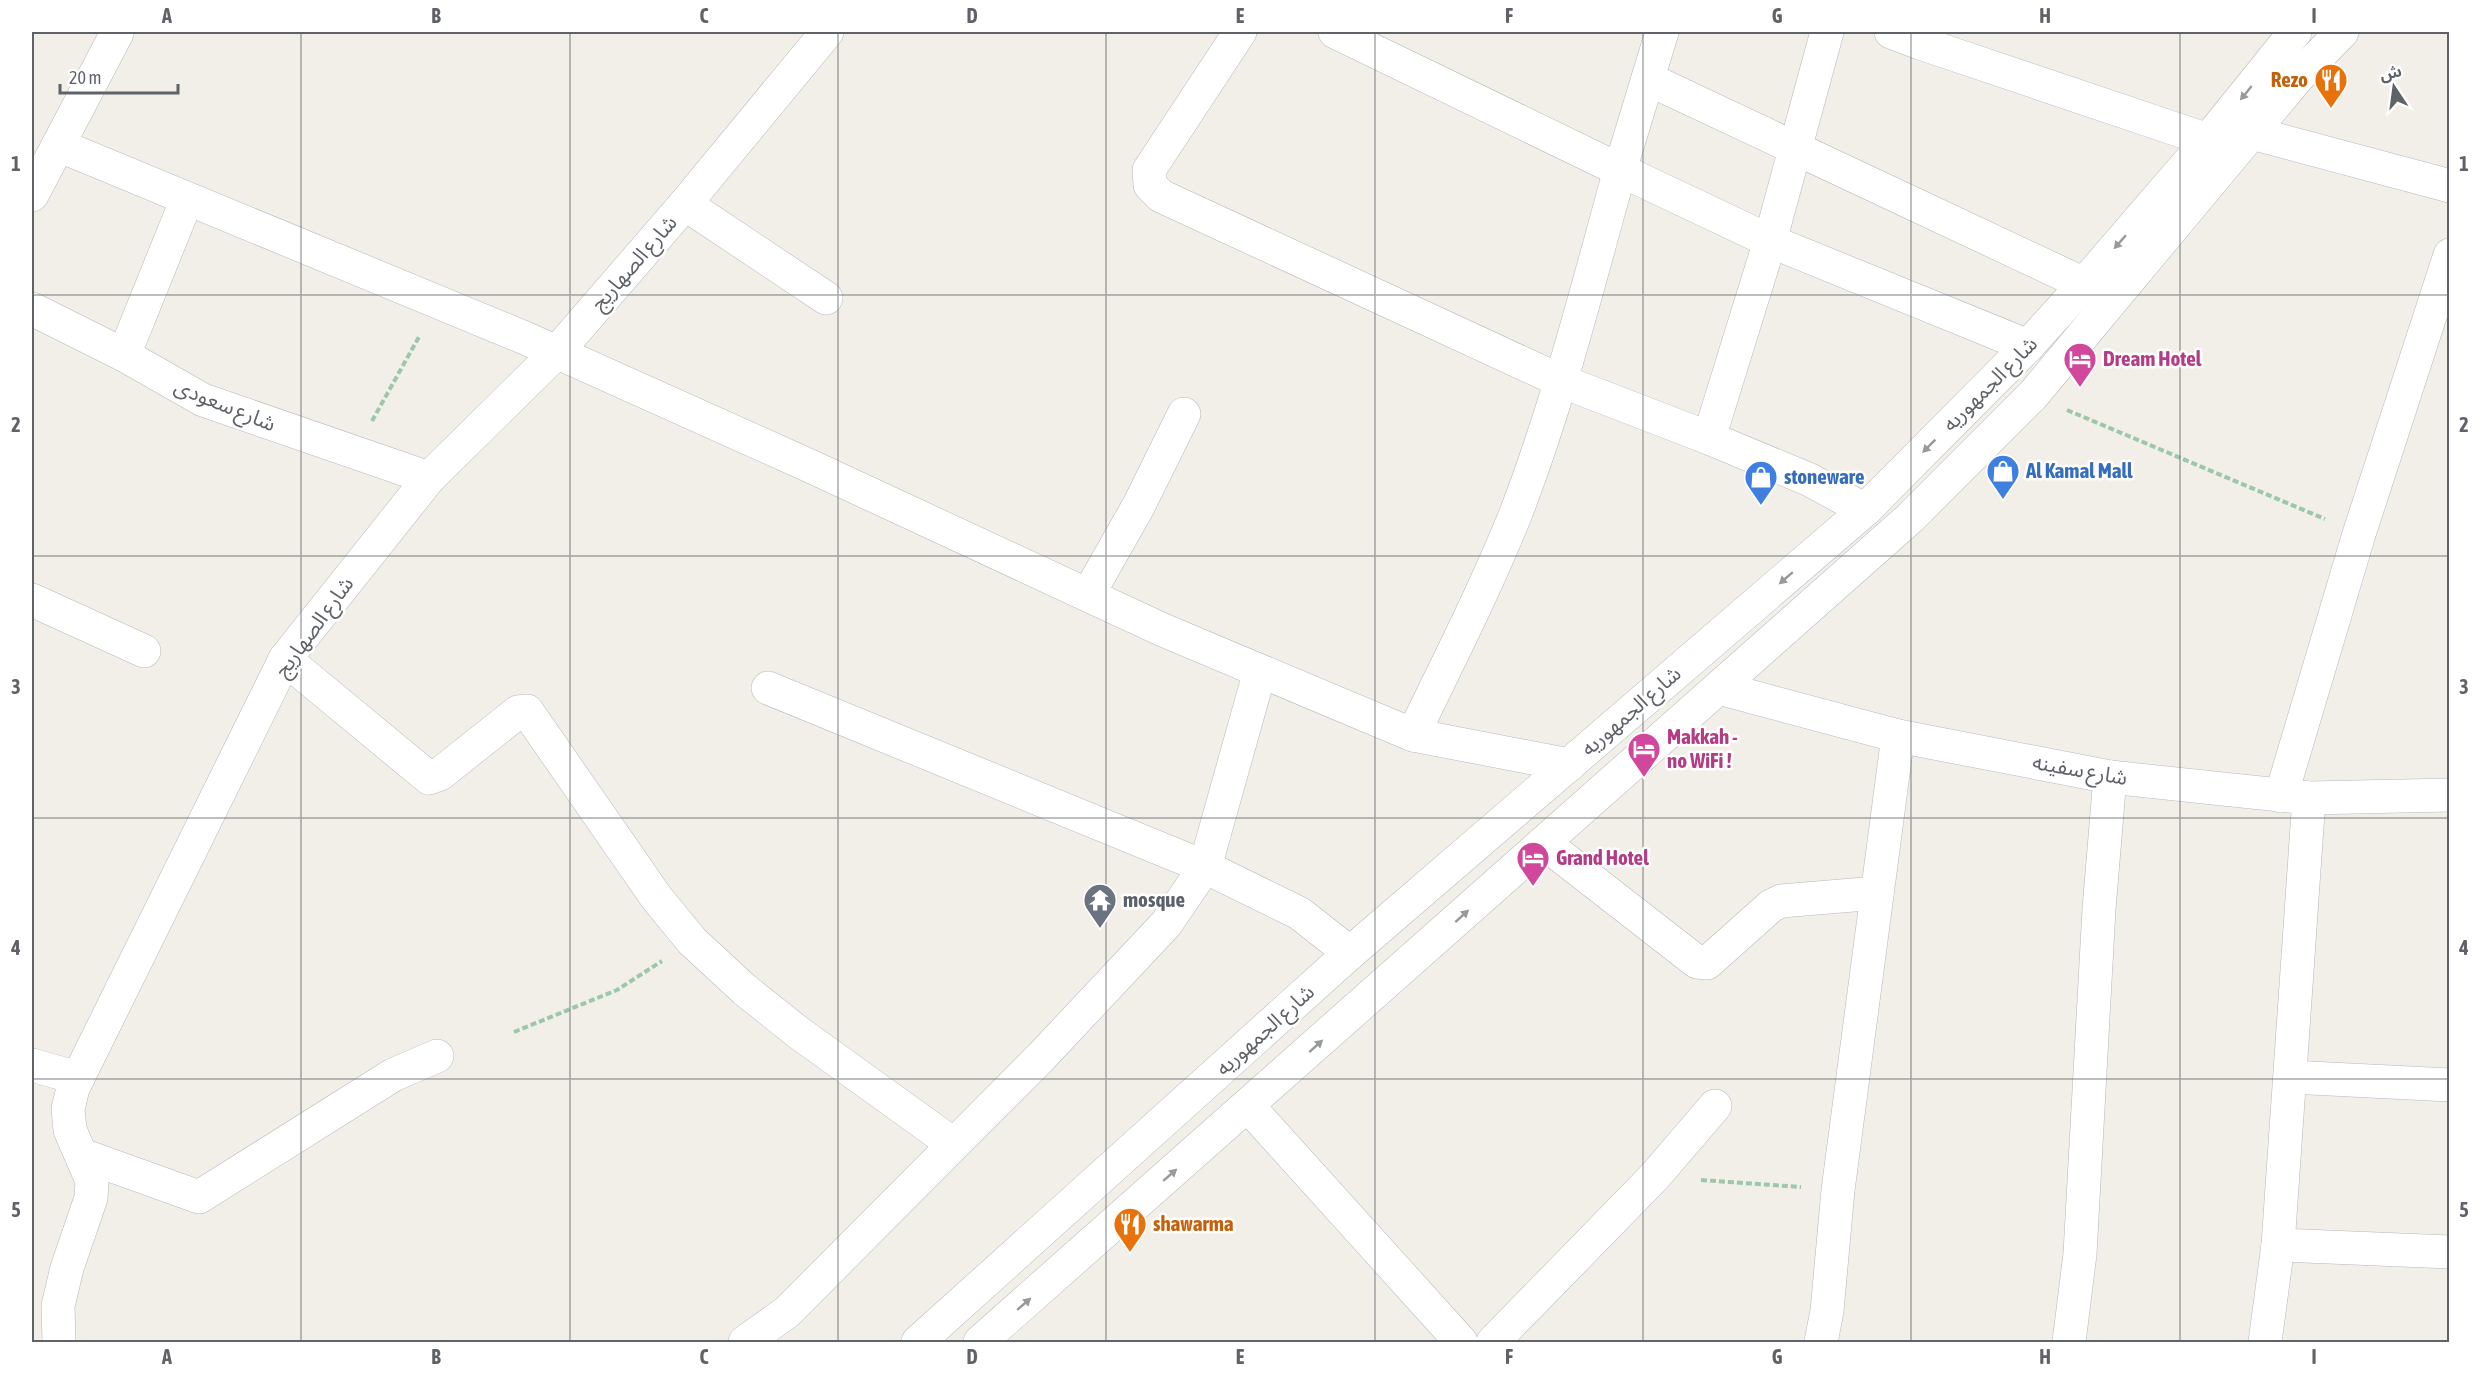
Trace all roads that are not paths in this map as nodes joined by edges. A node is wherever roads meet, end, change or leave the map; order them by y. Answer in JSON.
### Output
{"nodes":[{"id":1,"x":827,"y":32,"type":"edge"},
{"id":2,"x":1240,"y":32,"type":"edge"},
{"id":3,"x":1335,"y":32,"type":"edge"},
{"id":4,"x":1662,"y":32,"type":"edge"},
{"id":5,"x":1827,"y":32,"type":"edge"},
{"id":6,"x":2295,"y":32,"type":"edge"},
{"id":7,"x":2342,"y":32,"type":"edge"},
{"id":8,"x":117,"y":33,"type":"dead end"},
{"id":9,"x":1914,"y":35,"type":"edge"},
{"id":10,"x":1648,"y":79,"type":"junction"},
{"id":11,"x":2252,"y":134,"type":"junction"},
{"id":12,"x":2208,"y":140,"type":"junction"},
{"id":13,"x":58,"y":145,"type":"junction"},
{"id":14,"x":1796,"y":148,"type":"junction"},
{"id":15,"x":1620,"y":170,"type":"junction"},
{"id":16,"x":2450,"y":186,"type":"edge"},
{"id":17,"x":32,"y":195,"type":"edge"},
{"id":18,"x":186,"y":199,"type":"junction"},
{"id":19,"x":686,"y":204,"type":"junction"},
{"id":20,"x":1770,"y":241,"type":"junction"},
{"id":21,"x":2450,"y":255,"type":"edge"},
{"id":22,"x":2084,"y":284,"type":"junction"},
{"id":23,"x":826,"y":298,"type":"dead end"},
{"id":24,"x":32,"y":309,"type":"edge"},
{"id":25,"x":2028,"y":346,"type":"junction"},
{"id":26,"x":557,"y":352,"type":"junction"},
{"id":27,"x":124,"y":355,"type":"junction"},
{"id":28,"x":1561,"y":381,"type":"junction"},
{"id":29,"x":1184,"y":414,"type":"dead end"},
{"id":30,"x":1709,"y":438,"type":"junction"},
{"id":31,"x":429,"y":478,"type":"junction"},
{"id":32,"x":1865,"y":510,"type":"junction"},
{"id":33,"x":1088,"y":595,"type":"junction"},
{"id":34,"x":32,"y":600,"type":"edge"},
{"id":35,"x":144,"y":651,"type":"dead end"},
{"id":36,"x":285,"y":659,"type":"junction"},
{"id":37,"x":1260,"y":671,"type":"junction"},
{"id":38,"x":768,"y":688,"type":"dead end"},
{"id":39,"x":1719,"y":688,"type":"junction"},
{"id":40,"x":1413,"y":735,"type":"junction"},
{"id":41,"x":1898,"y":736,"type":"junction"},
{"id":42,"x":1569,"y":765,"type":"junction"},
{"id":43,"x":2110,"y":777,"type":"junction"},
{"id":44,"x":2450,"y":795,"type":"edge"},
{"id":45,"x":2295,"y":797,"type":"junction"},
{"id":46,"x":1544,"y":843,"type":"junction"},
{"id":47,"x":1205,"y":867,"type":"junction"},
{"id":48,"x":1877,"y":893,"type":"junction"},
{"id":49,"x":1350,"y":953,"type":"junction"},
{"id":50,"x":437,"y":1056,"type":"dead end"},
{"id":51,"x":32,"y":1065,"type":"edge"},
{"id":52,"x":2290,"y":1077,"type":"junction"},
{"id":53,"x":78,"y":1078,"type":"junction"},
{"id":54,"x":2450,"y":1086,"type":"edge"},
{"id":55,"x":1248,"y":1106,"type":"junction"},
{"id":56,"x":1715,"y":1106,"type":"dead end"},
{"id":57,"x":953,"y":1144,"type":"junction"},
{"id":58,"x":82,"y":1155,"type":"junction"},
{"id":59,"x":2278,"y":1245,"type":"junction"},
{"id":60,"x":2450,"y":1252,"type":"edge"},
{"id":61,"x":58,"y":1306,"type":"junction"},
{"id":62,"x":32,"y":1329,"type":"edge"},
{"id":63,"x":59,"y":1342,"type":"edge"},
{"id":64,"x":745,"y":1342,"type":"edge"},
{"id":65,"x":918,"y":1342,"type":"edge"},
{"id":66,"x":980,"y":1342,"type":"edge"},
{"id":67,"x":1461,"y":1342,"type":"edge"},
{"id":68,"x":1492,"y":1342,"type":"edge"},
{"id":69,"x":1821,"y":1342,"type":"edge"},
{"id":70,"x":2069,"y":1342,"type":"edge"},
{"id":71,"x":2265,"y":1342,"type":"edge"}],
"edges":[{"from":1,"to":19,"type":"street","name":"شارع الصهاريج"},
{"from":2,"to":28,"type":"street"},
{"from":3,"to":15,"type":"street"},
{"from":4,"to":10,"type":"street"},
{"from":5,"to":14,"type":"street"},
{"from":6,"to":12,"type":"street","name":"شارع الجمهوريه","one_way":true},
{"from":7,"to":11,"type":"street","name":"شارع الجمهوريه"},
{"from":8,"to":13,"type":"street"},
{"from":9,"to":12,"type":"street"},
{"from":10,"to":14,"type":"street"},
{"from":10,"to":15,"type":"street"},
{"from":11,"to":16,"type":"street"},
{"from":11,"to":39,"type":"street","name":"شارع الجمهوريه"},
{"from":12,"to":22,"type":"street","name":"شارع الجمهوريه","one_way":true},
{"from":13,"to":17,"type":"street"},
{"from":13,"to":18,"type":"street"},
{"from":14,"to":20,"type":"street"},
{"from":14,"to":22,"type":"street"},
{"from":15,"to":20,"type":"street"},
{"from":15,"to":28,"type":"street"},
{"from":18,"to":26,"type":"street"},
{"from":18,"to":27,"type":"street"},
{"from":19,"to":23,"type":"street"},
{"from":19,"to":26,"type":"street","name":"شارع الصهاريج"},
{"from":20,"to":25,"type":"street"},
{"from":20,"to":30,"type":"street"},
{"from":21,"to":45,"type":"street"},
{"from":22,"to":25,"type":"street","name":"شارع الجمهوريه"},
{"from":24,"to":27,"type":"street","name":"شارع سعودى"},
{"from":25,"to":32,"type":"street","name":"شارع الجمهوريه","one_way":true},
{"from":26,"to":31,"type":"street","name":"شارع الصهاريج"},
{"from":26,"to":33,"type":"street"},
{"from":27,"to":31,"type":"street","name":"شارع سعودى"},
{"from":28,"to":30,"type":"street"},
{"from":28,"to":40,"type":"street"},
{"from":29,"to":33,"type":"street"},
{"from":30,"to":32,"type":"street"},
{"from":31,"to":36,"type":"street","name":"شارع الصهاريج"},
{"from":32,"to":42,"type":"street","name":"شارع الجمهوريه","one_way":true},
{"from":33,"to":37,"type":"street"},
{"from":34,"to":35,"type":"street"},
{"from":36,"to":53,"type":"street","name":"شارع الصهاريج"},
{"from":36,"to":57,"type":"street"},
{"from":37,"to":40,"type":"street"},
{"from":37,"to":47,"type":"street"},
{"from":38,"to":47,"type":"street"},
{"from":39,"to":41,"type":"street","name":"شارع سفينه"},
{"from":39,"to":46,"type":"street","name":"شارع الجمهوريه"},
{"from":40,"to":42,"type":"street"},
{"from":41,"to":43,"type":"street","name":"شارع سفينه"},
{"from":41,"to":48,"type":"street"},
{"from":42,"to":49,"type":"street","name":"شارع الجمهوريه"},
{"from":43,"to":45,"type":"street","name":"شارع سفينه"},
{"from":43,"to":70,"type":"street"},
{"from":44,"to":45,"type":"street","name":"شارع سفينه"},
{"from":45,"to":52,"type":"street"},
{"from":46,"to":48,"type":"street"},
{"from":55,"to":46,"type":"street","name":"شارع الجمهوريه","one_way":true},
{"from":47,"to":49,"type":"street"},
{"from":47,"to":57,"type":"street"},
{"from":48,"to":69,"type":"street"},
{"from":49,"to":65,"type":"street","name":"شارع الجمهوريه"},
{"from":50,"to":58,"type":"street"},
{"from":51,"to":53,"type":"street"},
{"from":52,"to":54,"type":"street"},
{"from":52,"to":59,"type":"street"},
{"from":53,"to":58,"type":"street","name":"شارع الصهاريج"},
{"from":66,"to":55,"type":"street","name":"شارع الجمهوريه","one_way":true},
{"from":55,"to":67,"type":"street"},
{"from":56,"to":68,"type":"street"},
{"from":57,"to":64,"type":"street"},
{"from":58,"to":61,"type":"street","name":"شارع الصهاريج"},
{"from":59,"to":60,"type":"street"},
{"from":59,"to":71,"type":"street"},
{"from":61,"to":62,"type":"street"},
{"from":61,"to":63,"type":"street","name":"شارع الصهاريج"}]}
